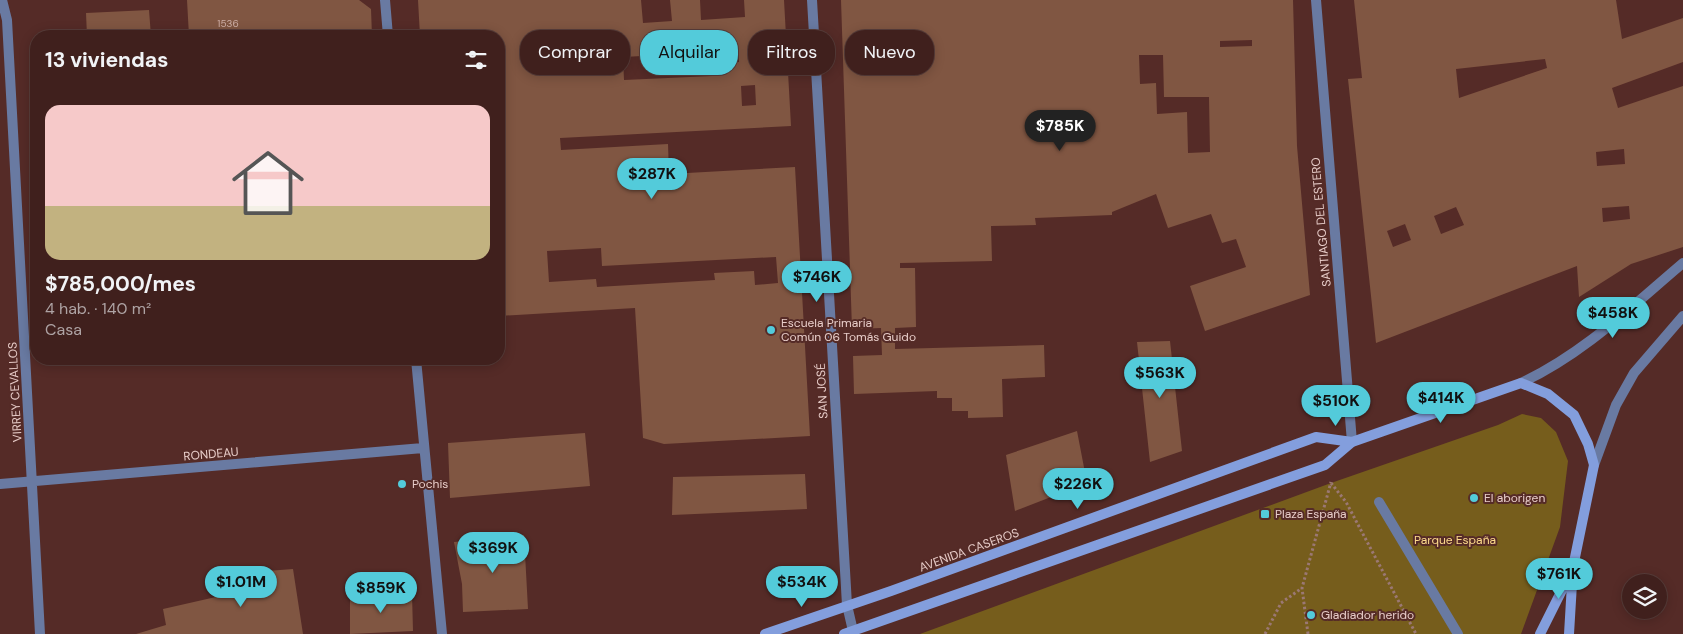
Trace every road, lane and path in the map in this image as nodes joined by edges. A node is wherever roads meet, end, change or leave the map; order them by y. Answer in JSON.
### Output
{"nodes":[{"id":1,"x":2,"y":0,"type":"edge"},
{"id":2,"x":385,"y":0,"type":"edge"},
{"id":3,"x":812,"y":0,"type":"edge"},
{"id":4,"x":1316,"y":0,"type":"edge"},
{"id":5,"x":388,"y":30,"type":"edge"},
{"id":6,"x":1683,"y":263,"type":"edge"},
{"id":7,"x":1683,"y":316,"type":"edge"},
{"id":8,"x":416,"y":365,"type":"edge"},
{"id":9,"x":1521,"y":383,"type":"junction"},
{"id":10,"x":1352,"y":442,"type":"junction"},
{"id":11,"x":423,"y":448,"type":"junction"},
{"id":12,"x":1325,"y":465,"type":"junction"},
{"id":13,"x":1594,"y":466,"type":"junction"},
{"id":14,"x":32,"y":482,"type":"junction"},
{"id":15,"x":1331,"y":483,"type":"junction"},
{"id":16,"x":0,"y":484,"type":"edge"},
{"id":17,"x":1379,"y":502,"type":"dead end"},
{"id":18,"x":1573,"y":567,"type":"junction"},
{"id":19,"x":1302,"y":588,"type":"junction"},
{"id":20,"x":847,"y":606,"type":"junction"},
{"id":21,"x":848,"y":632,"type":"edge"},
{"id":22,"x":40,"y":634,"type":"edge"},
{"id":23,"x":442,"y":634,"type":"edge"},
{"id":24,"x":765,"y":634,"type":"edge"},
{"id":25,"x":1265,"y":634,"type":"edge"},
{"id":26,"x":1308,"y":634,"type":"edge"},
{"id":27,"x":1416,"y":634,"type":"edge"},
{"id":28,"x":1458,"y":634,"type":"edge"},
{"id":29,"x":1540,"y":634,"type":"edge"},
{"id":30,"x":1569,"y":634,"type":"edge"}],
"edges":[{"from":1,"to":14,"type":"street","name":"VIRREY CEVALLOS"},
{"from":2,"to":5,"type":"street"},
{"from":3,"to":20,"type":"street","name":"SAN JOSÉ"},
{"from":4,"to":10,"type":"street","name":"SANTIAGO DEL ESTERO"},
{"from":6,"to":9,"type":"street","name":"AVENIDA CASEROS"},
{"from":7,"to":13,"type":"street"},
{"from":8,"to":11,"type":"street"},
{"from":9,"to":10,"type":"main road","name":"AVENIDA CASEROS"},
{"from":9,"to":13,"type":"main road"},
{"from":10,"to":12,"type":"main road","name":"AVENIDA CASEROS"},
{"from":10,"to":20,"type":"main road","name":"AVENIDA CASEROS"},
{"from":11,"to":14,"type":"street","name":"RONDEAU"},
{"from":11,"to":23,"type":"street"},
{"from":12,"to":15,"type":"path"},
{"from":12,"to":21,"type":"main road","name":"AVENIDA CASEROS"},
{"from":13,"to":18,"type":"main road"},
{"from":14,"to":16,"type":"street","name":"RONDEAU"},
{"from":14,"to":22,"type":"street","name":"VIRREY CEVALLOS"},
{"from":15,"to":19,"type":"path"},
{"from":15,"to":27,"type":"path"},
{"from":17,"to":28,"type":"street"},
{"from":18,"to":29,"type":"main road"},
{"from":18,"to":30,"type":"main road"},
{"from":19,"to":25,"type":"path"},
{"from":19,"to":26,"type":"path"},
{"from":20,"to":21,"type":"street","name":"SAN JOSÉ"},
{"from":20,"to":24,"type":"main road","name":"AVENIDA CASEROS"}]}
